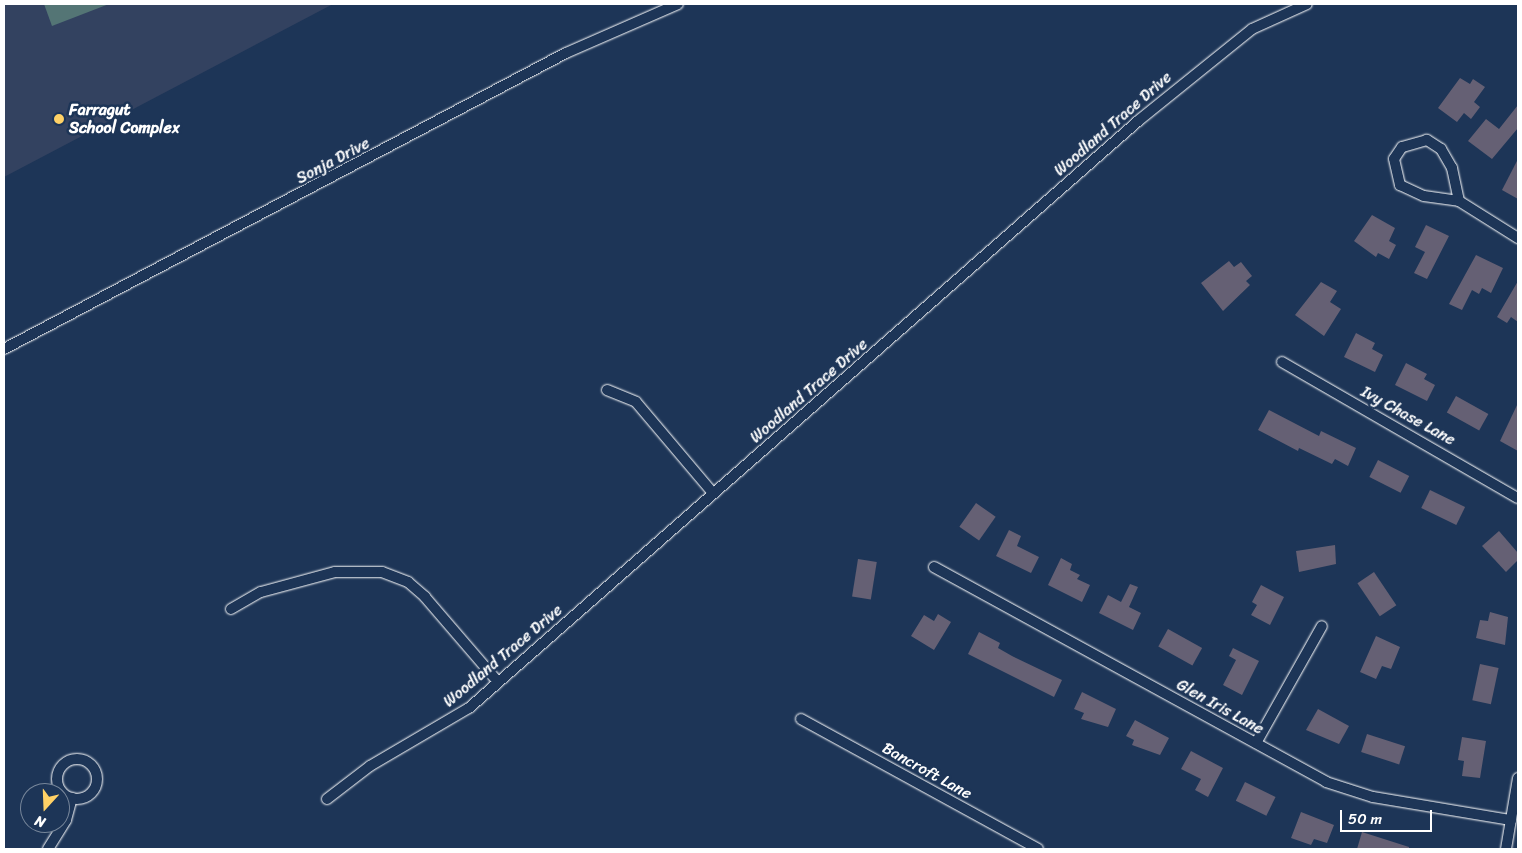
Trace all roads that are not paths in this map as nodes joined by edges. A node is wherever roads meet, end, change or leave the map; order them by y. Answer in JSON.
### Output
{"nodes":[{"id":1,"x":678,"y":4,"type":"edge"},
{"id":2,"x":1307,"y":4,"type":"edge"},
{"id":3,"x":1459,"y":201,"type":"junction"},
{"id":4,"x":1518,"y":238,"type":"edge"},
{"id":5,"x":4,"y":349,"type":"edge"},
{"id":6,"x":1282,"y":362,"type":"dead end"},
{"id":7,"x":607,"y":390,"type":"dead end"},
{"id":8,"x":713,"y":493,"type":"junction"},
{"id":9,"x":1518,"y":498,"type":"edge"},
{"id":10,"x":934,"y":567,"type":"dead end"},
{"id":11,"x":230,"y":609,"type":"dead end"},
{"id":12,"x":1322,"y":626,"type":"dead end"},
{"id":13,"x":498,"y":682,"type":"junction"},
{"id":14,"x":802,"y":719,"type":"dead end"},
{"id":15,"x":1256,"y":743,"type":"junction"},
{"id":16,"x":1518,"y":778,"type":"edge"},
{"id":17,"x":72,"y":798,"type":"junction"},
{"id":18,"x":327,"y":799,"type":"dead end"},
{"id":19,"x":1511,"y":820,"type":"junction"},
{"id":20,"x":48,"y":849,"type":"edge"},
{"id":21,"x":1038,"y":849,"type":"edge"},
{"id":22,"x":1506,"y":849,"type":"edge"}],
"edges":[{"from":1,"to":5,"type":"street","name":"Sonja Drive"},
{"from":2,"to":8,"type":"street","name":"Woodland Trace Drive"},
{"from":3,"to":3,"type":"street"},
{"from":3,"to":4,"type":"street"},
{"from":6,"to":9,"type":"street","name":"Ivy Chase Lane"},
{"from":7,"to":8,"type":"street"},
{"from":8,"to":13,"type":"street","name":"Woodland Trace Drive"},
{"from":10,"to":15,"type":"street","name":"Glen Iris Lane"},
{"from":11,"to":13,"type":"street"},
{"from":12,"to":15,"type":"street"},
{"from":13,"to":18,"type":"street","name":"Woodland Trace Drive"},
{"from":14,"to":21,"type":"street","name":"Bancroft Lane"},
{"from":15,"to":19,"type":"street","name":"Glen Iris Lane"},
{"from":16,"to":19,"type":"street"},
{"from":17,"to":17,"type":"street"},
{"from":17,"to":20,"type":"street"},
{"from":19,"to":22,"type":"street"}]}
